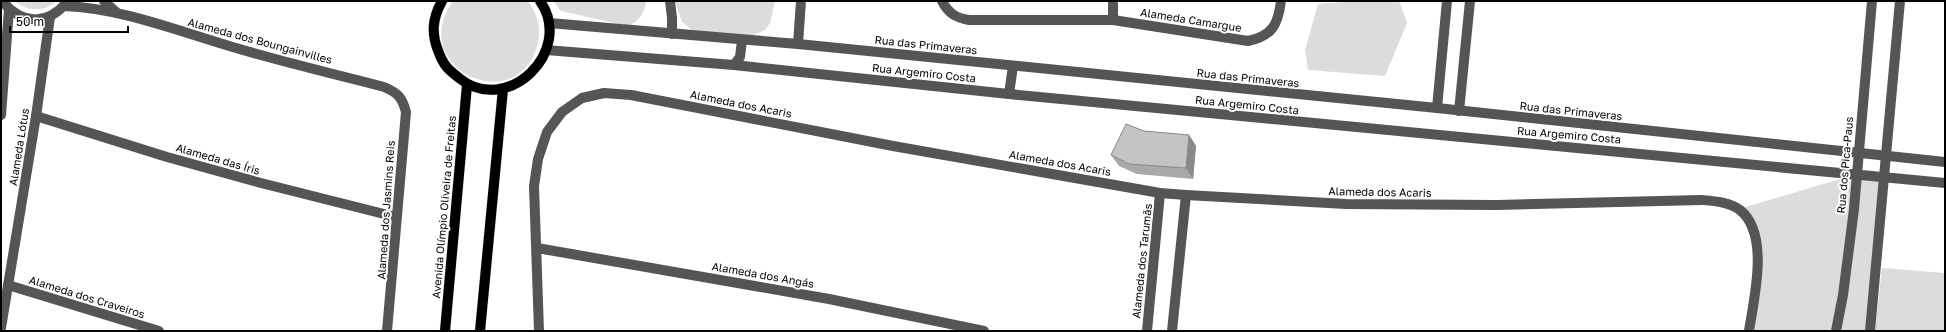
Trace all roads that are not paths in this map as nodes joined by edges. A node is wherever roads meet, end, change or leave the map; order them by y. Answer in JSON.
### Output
{"nodes":[{"id":1,"x":2,"y":1,"type":"edge"},
{"id":2,"x":104,"y":1,"type":"edge"},
{"id":3,"x":442,"y":1,"type":"edge"},
{"id":4,"x":540,"y":1,"type":"edge"},
{"id":5,"x":670,"y":1,"type":"edge"},
{"id":6,"x":801,"y":1,"type":"edge"},
{"id":7,"x":942,"y":1,"type":"edge"},
{"id":8,"x":1113,"y":1,"type":"edge"},
{"id":9,"x":1281,"y":1,"type":"edge"},
{"id":10,"x":1447,"y":1,"type":"edge"},
{"id":11,"x":1470,"y":1,"type":"edge"},
{"id":12,"x":1872,"y":1,"type":"edge"},
{"id":13,"x":1900,"y":1,"type":"edge"},
{"id":14,"x":66,"y":4,"type":"edge"},
{"id":15,"x":9,"y":9,"type":"junction"},
{"id":16,"x":117,"y":13,"type":"junction"},
{"id":17,"x":50,"y":17,"type":"junction"},
{"id":18,"x":1113,"y":20,"type":"junction"},
{"id":19,"x":549,"y":23,"type":"junction"},
{"id":20,"x":672,"y":34,"type":"junction"},
{"id":21,"x":742,"y":40,"type":"junction"},
{"id":22,"x":798,"y":44,"type":"junction"},
{"id":23,"x":546,"y":50,"type":"junction"},
{"id":24,"x":734,"y":65,"type":"junction"},
{"id":25,"x":1013,"y":66,"type":"junction"},
{"id":26,"x":467,"y":85,"type":"junction"},
{"id":27,"x":503,"y":89,"type":"junction"},
{"id":28,"x":397,"y":93,"type":"joint"},
{"id":29,"x":1009,"y":94,"type":"junction"},
{"id":30,"x":2,"y":95,"type":"edge"},
{"id":31,"x":1437,"y":108,"type":"junction"},
{"id":32,"x":1459,"y":111,"type":"junction"},
{"id":33,"x":1,"y":115,"type":"edge"},
{"id":34,"x":36,"y":116,"type":"junction"},
{"id":35,"x":1857,"y":153,"type":"junction"},
{"id":36,"x":1887,"y":156,"type":"junction"},
{"id":37,"x":1945,"y":162,"type":"edge"},
{"id":38,"x":1857,"y":174,"type":"junction"},
{"id":39,"x":1885,"y":177,"type":"junction"},
{"id":40,"x":1945,"y":183,"type":"edge"},
{"id":41,"x":1160,"y":193,"type":"junction"},
{"id":42,"x":1186,"y":195,"type":"junction"},
{"id":43,"x":396,"y":217,"type":"junction"},
{"id":44,"x":537,"y":248,"type":"junction"},
{"id":45,"x":8,"y":285,"type":"junction"},
{"id":46,"x":1,"y":328,"type":"edge"},
{"id":47,"x":159,"y":331,"type":"edge"},
{"id":48,"x":387,"y":331,"type":"edge"},
{"id":49,"x":445,"y":331,"type":"edge"},
{"id":50,"x":480,"y":331,"type":"edge"},
{"id":51,"x":539,"y":331,"type":"edge"},
{"id":52,"x":984,"y":331,"type":"edge"},
{"id":53,"x":1147,"y":331,"type":"edge"},
{"id":54,"x":1172,"y":331,"type":"edge"},
{"id":55,"x":1749,"y":331,"type":"edge"},
{"id":56,"x":1836,"y":331,"type":"edge"},
{"id":57,"x":1870,"y":331,"type":"edge"}],
"edges":[{"from":1,"to":15,"type":"street"},
{"from":2,"to":16,"type":"street","name":"Alameda dos Boungainvilles"},
{"from":3,"to":26,"type":"main road"},
{"from":4,"to":19,"type":"main road"},
{"from":5,"to":20,"type":"street"},
{"from":6,"to":22,"type":"street"},
{"from":7,"to":18,"type":"street","name":"Alameda Camargue"},
{"from":8,"to":18,"type":"street"},
{"from":9,"to":18,"type":"street","name":"Alameda Camargue"},
{"from":10,"to":31,"type":"street"},
{"from":11,"to":32,"type":"street"},
{"from":12,"to":35,"type":"street","name":"Rua dos Pica-Paus"},
{"from":13,"to":36,"type":"street"},
{"from":14,"to":16,"type":"street","name":"Alameda dos Boungainvilles"},
{"from":14,"to":17,"type":"street"},
{"from":15,"to":17,"type":"street"},
{"from":15,"to":30,"type":"street","name":"Alameda Lótus"},
{"from":16,"to":28,"type":"street","name":"Alameda dos Boungainvilles"},
{"from":17,"to":34,"type":"street","name":"Alameda Lótus"},
{"from":19,"to":20,"type":"street","name":"Rua das Primaveras"},
{"from":19,"to":23,"type":"main road"},
{"from":20,"to":21,"type":"street","name":"Rua das Primaveras"},
{"from":21,"to":22,"type":"street","name":"Rua das Primaveras"},
{"from":21,"to":24,"type":"street"},
{"from":22,"to":25,"type":"street","name":"Rua das Primaveras"},
{"from":23,"to":24,"type":"street","name":"Rua Argemiro Costa"},
{"from":23,"to":27,"type":"main road"},
{"from":24,"to":29,"type":"street","name":"Rua Argemiro Costa"},
{"from":25,"to":29,"type":"street"},
{"from":25,"to":31,"type":"street","name":"Rua das Primaveras"},
{"from":26,"to":27,"type":"main road"},
{"from":26,"to":49,"type":"main road","name":"Avenida Olímpio Oliveira de Freitas"},
{"from":27,"to":50,"type":"main road"},
{"from":28,"to":43,"type":"street","name":"Alameda dos Jasmins Reis"},
{"from":29,"to":38,"type":"street","name":"Rua Argemiro Costa"},
{"from":30,"to":33,"type":"street","name":"Alameda Lótus"},
{"from":31,"to":32,"type":"street","name":"Rua das Primaveras"},
{"from":32,"to":35,"type":"street","name":"Rua das Primaveras"},
{"from":34,"to":43,"type":"street","name":"Alameda das Íris"},
{"from":34,"to":45,"type":"street","name":"Alameda Lótus"},
{"from":35,"to":36,"type":"street","name":"Rua das Primaveras"},
{"from":35,"to":38,"type":"street","name":"Rua dos Pica-Paus"},
{"from":36,"to":37,"type":"street","name":"Rua das Primaveras"},
{"from":36,"to":39,"type":"street"},
{"from":38,"to":39,"type":"street","name":"Rua Argemiro Costa"},
{"from":38,"to":56,"type":"street","name":"Rua dos Pica-Paus"},
{"from":39,"to":40,"type":"street","name":"Rua Argemiro Costa"},
{"from":39,"to":57,"type":"street"},
{"from":41,"to":42,"type":"street","name":"Alameda dos Acaris"},
{"from":41,"to":44,"type":"street","name":"Alameda dos Acaris"},
{"from":41,"to":53,"type":"street","name":"Alameda dos Tarumãs"},
{"from":42,"to":54,"type":"street"},
{"from":42,"to":55,"type":"street","name":"Alameda dos Acaris"},
{"from":43,"to":48,"type":"street","name":"Alameda dos Jasmins Reis"},
{"from":44,"to":51,"type":"street","name":"Alameda dos Acaris"},
{"from":44,"to":52,"type":"street","name":"Alameda dos Angás"},
{"from":45,"to":46,"type":"street","name":"Alameda Lótus"},
{"from":45,"to":47,"type":"street","name":"Alameda dos Craveiros"}]}
